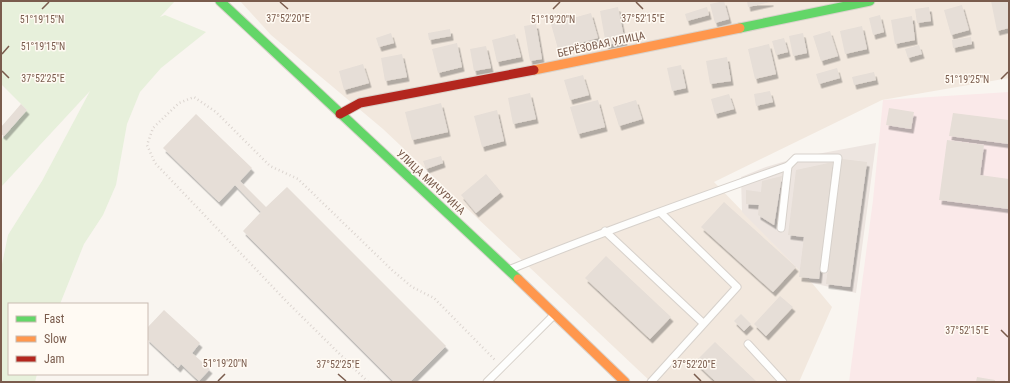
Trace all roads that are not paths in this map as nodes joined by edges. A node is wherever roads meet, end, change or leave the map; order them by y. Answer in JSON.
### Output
{"nodes":[{"id":1,"x":220,"y":1,"type":"edge"},
{"id":2,"x":870,"y":1,"type":"edge"},
{"id":3,"x":340,"y":114,"type":"junction"},
{"id":4,"x":788,"y":166,"type":"junction"},
{"id":5,"x":661,"y":213,"type":"junction"},
{"id":6,"x":781,"y":228,"type":"dead end"},
{"id":7,"x":605,"y":231,"type":"junction"},
{"id":8,"x":824,"y":269,"type":"dead end"},
{"id":9,"x":509,"y":270,"type":"junction"},
{"id":10,"x":554,"y":315,"type":"junction"},
{"id":11,"x":703,"y":323,"type":"junction"},
{"id":12,"x":748,"y":344,"type":"dead end"},
{"id":13,"x":486,"y":382,"type":"edge"},
{"id":14,"x":625,"y":382,"type":"edge"},
{"id":15,"x":651,"y":382,"type":"edge"},
{"id":16,"x":783,"y":382,"type":"edge"}],
"edges":[{"from":1,"to":3,"type":"street","name":"УЛИЦА МИЧУРИНА"},
{"from":2,"to":3,"type":"street","name":"БЕРЁЗОВАЯ УЛИЦА"},
{"from":3,"to":9,"type":"street","name":"УЛИЦА МИЧУРИНА"},
{"from":4,"to":5,"type":"lane"},
{"from":4,"to":6,"type":"lane"},
{"from":4,"to":8,"type":"lane"},
{"from":5,"to":7,"type":"lane"},
{"from":5,"to":11,"type":"lane"},
{"from":7,"to":9,"type":"lane"},
{"from":7,"to":11,"type":"lane"},
{"from":9,"to":10,"type":"street","name":"УЛИЦА МИЧУРИНА"},
{"from":10,"to":13,"type":"lane"},
{"from":10,"to":14,"type":"street","name":"УЛИЦА МИЧУРИНА"},
{"from":11,"to":15,"type":"lane"},
{"from":12,"to":16,"type":"lane"}]}
